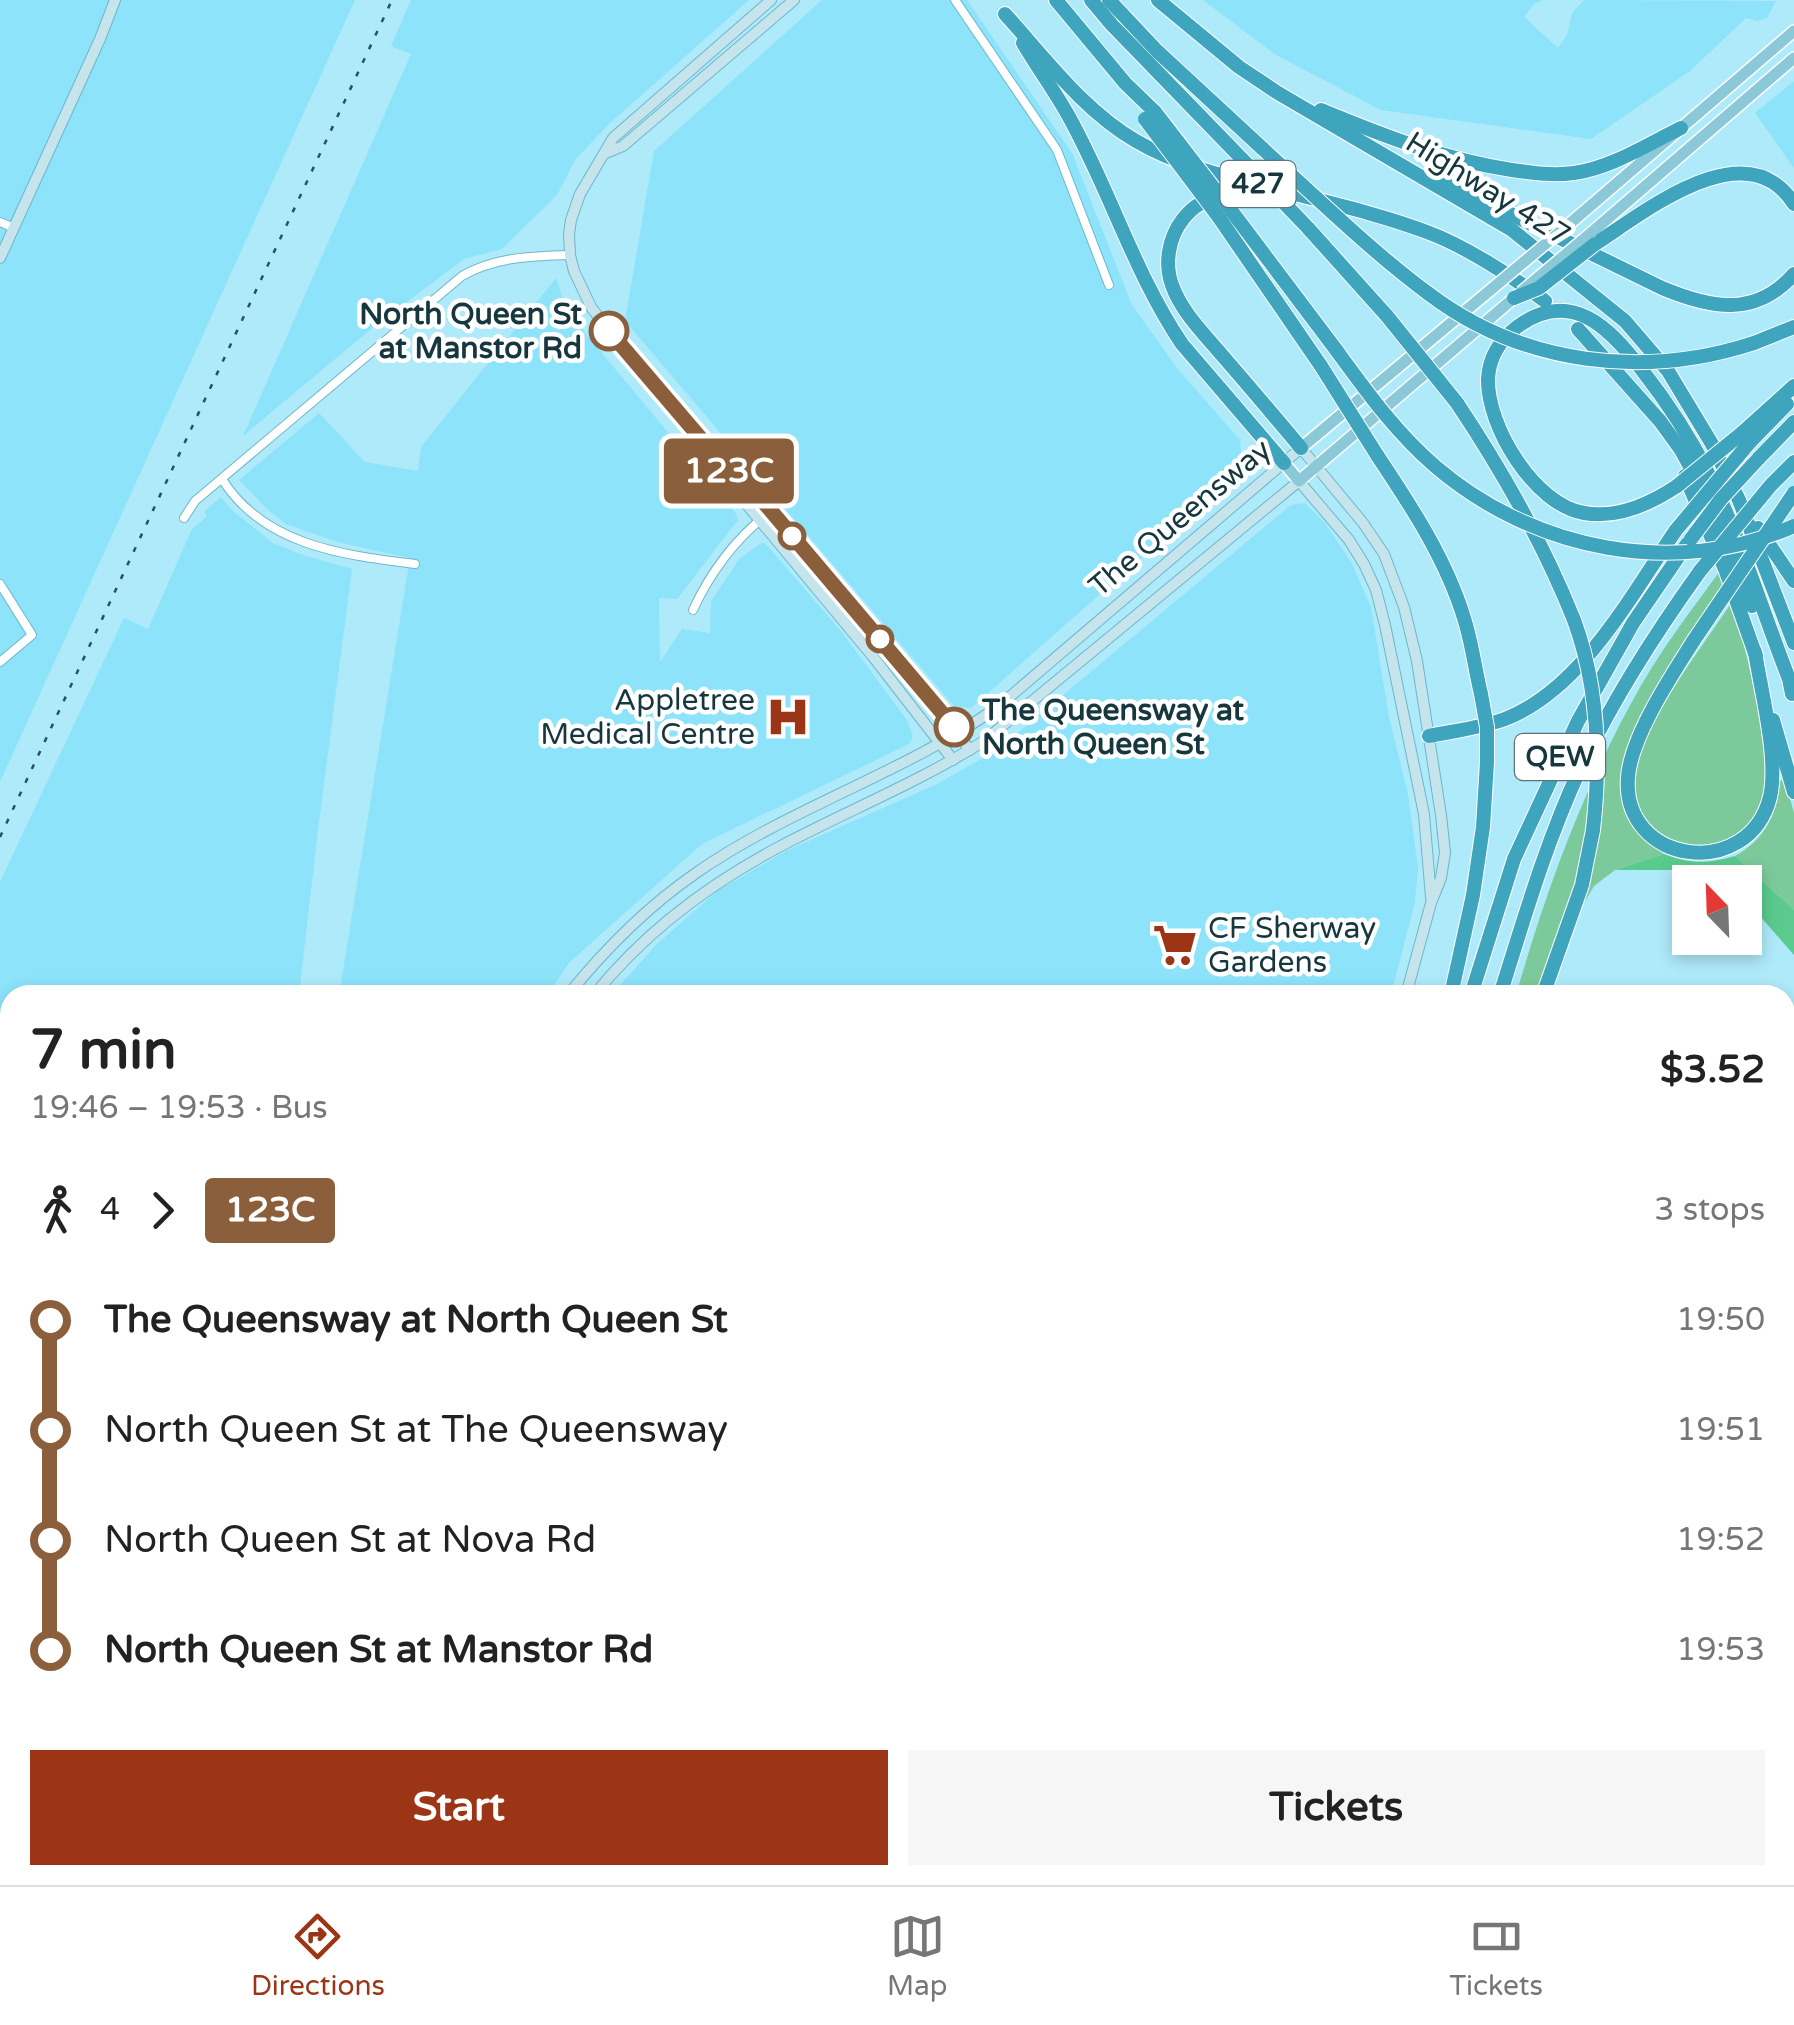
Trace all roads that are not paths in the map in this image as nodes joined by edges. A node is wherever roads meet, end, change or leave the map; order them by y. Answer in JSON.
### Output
{"nodes":[{"id":1,"x":115,"y":0,"type":"edge"},
{"id":2,"x":771,"y":0,"type":"edge"},
{"id":3,"x":794,"y":0,"type":"edge"},
{"id":4,"x":955,"y":0,"type":"edge"},
{"id":5,"x":996,"y":0,"type":"edge"},
{"id":6,"x":1056,"y":0,"type":"edge"},
{"id":7,"x":1091,"y":0,"type":"edge"},
{"id":8,"x":1109,"y":0,"type":"edge"},
{"id":9,"x":1158,"y":0,"type":"edge"},
{"id":10,"x":1005,"y":14,"type":"junction"},
{"id":11,"x":1794,"y":32,"type":"edge"},
{"id":12,"x":1794,"y":58,"type":"edge"},
{"id":13,"x":1278,"y":93,"type":"junction"},
{"id":14,"x":1681,"y":128,"type":"junction"},
{"id":15,"x":1360,"y":142,"type":"junction"},
{"id":16,"x":605,"y":154,"type":"junction"},
{"id":17,"x":1794,"y":204,"type":"edge"},
{"id":18,"x":1360,"y":211,"type":"junction"},
{"id":19,"x":1224,"y":213,"type":"junction"},
{"id":20,"x":0,"y":222,"type":"edge"},
{"id":21,"x":14,"y":228,"type":"junction"},
{"id":22,"x":1593,"y":238,"type":"junction"},
{"id":23,"x":570,"y":255,"type":"junction"},
{"id":24,"x":0,"y":258,"type":"edge"},
{"id":25,"x":1794,"y":274,"type":"edge"},
{"id":26,"x":1109,"y":285,"type":"dead end"},
{"id":27,"x":1514,"y":298,"type":"joint"},
{"id":28,"x":1546,"y":301,"type":"dead end"},
{"id":29,"x":1794,"y":327,"type":"edge"},
{"id":30,"x":1578,"y":330,"type":"dead end"},
{"id":31,"x":1794,"y":386,"type":"edge"},
{"id":32,"x":1794,"y":396,"type":"edge"},
{"id":33,"x":1646,"y":406,"type":"junction"},
{"id":34,"x":1794,"y":422,"type":"edge"},
{"id":35,"x":1746,"y":437,"type":"junction"},
{"id":36,"x":1301,"y":448,"type":"junction"},
{"id":37,"x":1794,"y":462,"type":"edge"},
{"id":38,"x":1284,"y":464,"type":"junction"},
{"id":39,"x":1316,"y":466,"type":"junction"},
{"id":40,"x":732,"y":475,"type":"junction"},
{"id":41,"x":222,"y":480,"type":"junction"},
{"id":42,"x":1299,"y":481,"type":"junction"},
{"id":43,"x":1794,"y":493,"type":"edge"},
{"id":44,"x":1739,"y":500,"type":"junction"},
{"id":45,"x":771,"y":511,"type":"junction"},
{"id":46,"x":184,"y":518,"type":"dead end"},
{"id":47,"x":760,"y":520,"type":"junction"},
{"id":48,"x":1794,"y":526,"type":"edge"},
{"id":49,"x":415,"y":564,"type":"dead end"},
{"id":50,"x":1794,"y":581,"type":"edge"},
{"id":51,"x":0,"y":584,"type":"edge"},
{"id":52,"x":693,"y":610,"type":"dead end"},
{"id":53,"x":1794,"y":643,"type":"edge"},
{"id":54,"x":1754,"y":652,"type":"junction"},
{"id":55,"x":0,"y":662,"type":"edge"},
{"id":56,"x":1793,"y":696,"type":"edge"},
{"id":57,"x":958,"y":732,"type":"junction"},
{"id":58,"x":1428,"y":736,"type":"junction"},
{"id":59,"x":1408,"y":741,"type":"junction"},
{"id":60,"x":939,"y":744,"type":"junction"},
{"id":61,"x":970,"y":750,"type":"junction"},
{"id":62,"x":1430,"y":753,"type":"junction"},
{"id":63,"x":1411,"y":757,"type":"junction"},
{"id":64,"x":952,"y":760,"type":"junction"},
{"id":65,"x":1794,"y":792,"type":"edge"},
{"id":66,"x":792,"y":818,"type":"junction"},
{"id":67,"x":777,"y":848,"type":"junction"},
{"id":68,"x":1432,"y":903,"type":"junction"},
{"id":69,"x":577,"y":985,"type":"edge"},
{"id":70,"x":602,"y":985,"type":"edge"},
{"id":71,"x":1409,"y":985,"type":"edge"},
{"id":72,"x":1453,"y":985,"type":"edge"},
{"id":73,"x":1474,"y":985,"type":"edge"},
{"id":74,"x":1503,"y":985,"type":"edge"},
{"id":75,"x":1547,"y":985,"type":"edge"}],
"edges":[{"from":1,"to":21,"type":"main road"},
{"from":2,"to":16,"type":"main road"},
{"from":3,"to":16,"type":"main road"},
{"from":4,"to":26,"type":"street"},
{"from":5,"to":10,"type":"highway","number":"427"},
{"from":6,"to":19,"type":"highway","bridge":true},
{"from":7,"to":75,"type":"highway","bridge":true},
{"from":8,"to":29,"type":"highway","bridge":true},
{"from":9,"to":13,"type":"highway"},
{"from":10,"to":18,"type":"highway","number":"427"},
{"from":10,"to":38,"type":"highway"},
{"from":11,"to":14,"type":"main road","name":"The Queensway"},
{"from":12,"to":22,"type":"main road"},
{"from":13,"to":14,"type":"highway"},
{"from":13,"to":15,"type":"highway"},
{"from":14,"to":36,"type":"main road","name":"The Queensway","bridge":true},
{"from":15,"to":25,"type":"highway"},
{"from":15,"to":44,"type":"highway","name":"Highway 427"},
{"from":16,"to":23,"type":"main road"},
{"from":17,"to":22,"type":"highway"},
{"from":18,"to":28,"type":"highway","number":"427"},
{"from":18,"to":36,"type":"highway"},
{"from":19,"to":48,"type":"highway","bridge":true},
{"from":19,"to":72,"type":"highway","bridge":true},
{"from":20,"to":21,"type":"street"},
{"from":21,"to":24,"type":"main road"},
{"from":22,"to":27,"type":"highway","bridge":true},
{"from":23,"to":40,"type":"main road"},
{"from":23,"to":41,"type":"street"},
{"from":27,"to":39,"type":"main road","name":"The Queensway"},
{"from":30,"to":33,"type":"highway"},
{"from":31,"to":35,"type":"highway"},
{"from":32,"to":35,"type":"highway"},
{"from":33,"to":54,"type":"highway"},
{"from":33,"to":56,"type":"highway"},
{"from":34,"to":73,"type":"highway","number":"QEW","bridge":true},
{"from":35,"to":56,"type":"highway","bridge":true},
{"from":35,"to":58,"type":"highway","bridge":true},
{"from":36,"to":38,"type":"main road","name":"The Queensway"},
{"from":36,"to":39,"type":"main road"},
{"from":37,"to":74,"type":"highway","bridge":true},
{"from":38,"to":42,"type":"main road"},
{"from":38,"to":57,"type":"main road","name":"The Queensway"},
{"from":39,"to":42,"type":"main road","name":"The Queensway"},
{"from":39,"to":58,"type":"main road"},
{"from":40,"to":45,"type":"main road"},
{"from":40,"to":47,"type":"main road"},
{"from":41,"to":46,"type":"street"},
{"from":41,"to":49,"type":"street"},
{"from":42,"to":59,"type":"main road"},
{"from":42,"to":61,"type":"main road","name":"The Queensway"},
{"from":43,"to":54,"type":"highway","bridge":true},
{"from":44,"to":50,"type":"highway"},
{"from":44,"to":53,"type":"highway","name":"Highway 427"},
{"from":45,"to":47,"type":"street"},
{"from":45,"to":57,"type":"main road"},
{"from":47,"to":52,"type":"street"},
{"from":47,"to":60,"type":"main road"},
{"from":51,"to":55,"type":"street"},
{"from":54,"to":65,"type":"highway"},
{"from":57,"to":60,"type":"main road","name":"The Queensway"},
{"from":57,"to":61,"type":"main road"},
{"from":58,"to":59,"type":"main road"},
{"from":58,"to":62,"type":"main road"},
{"from":59,"to":63,"type":"main road"},
{"from":60,"to":64,"type":"main road"},
{"from":60,"to":66,"type":"main road","name":"The Queensway"},
{"from":61,"to":64,"type":"main road","name":"The Queensway"},
{"from":62,"to":63,"type":"main road"},
{"from":62,"to":68,"type":"main road"},
{"from":63,"to":68,"type":"main road"},
{"from":64,"to":67,"type":"main road","name":"The Queensway"},
{"from":66,"to":67,"type":"main road"},
{"from":66,"to":69,"type":"main road","name":"The Queensway"},
{"from":67,"to":70,"type":"main road","name":"The Queensway"},
{"from":68,"to":71,"type":"main road"}]}
